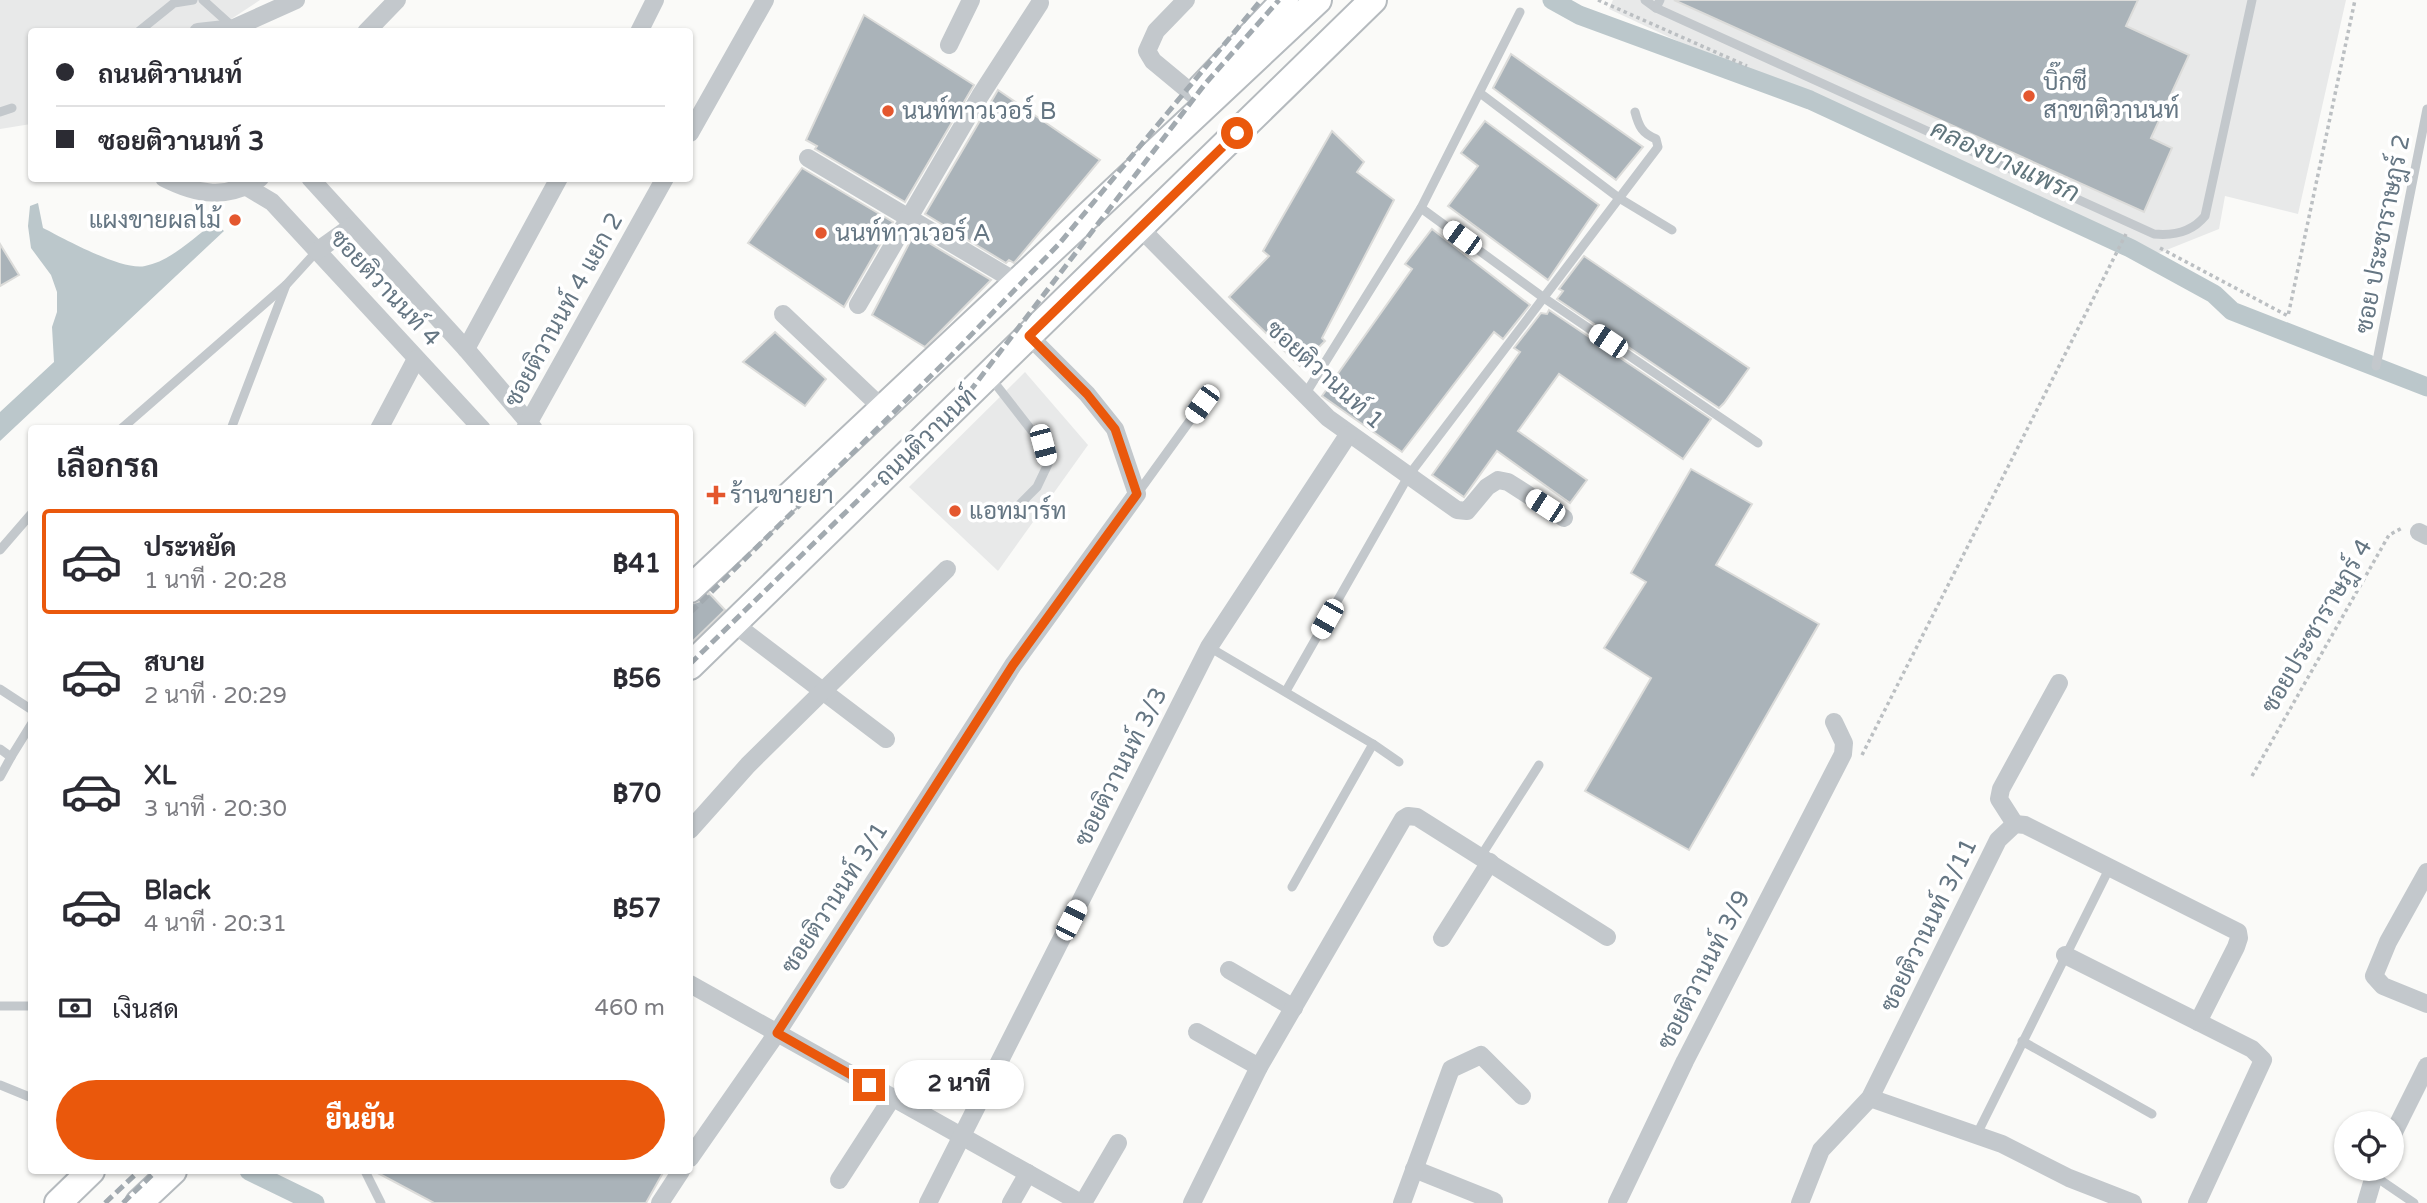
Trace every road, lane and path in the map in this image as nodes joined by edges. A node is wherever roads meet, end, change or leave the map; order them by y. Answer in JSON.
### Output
{"nodes":[{"id":1,"x":193,"y":0,"type":"edge"},
{"id":2,"x":202,"y":0,"type":"edge"},
{"id":3,"x":296,"y":0,"type":"edge"},
{"id":4,"x":397,"y":0,"type":"edge"},
{"id":5,"x":655,"y":0,"type":"edge"},
{"id":6,"x":765,"y":0,"type":"edge"},
{"id":7,"x":971,"y":0,"type":"edge"},
{"id":8,"x":1186,"y":0,"type":"edge"},
{"id":9,"x":1285,"y":0,"type":"edge"},
{"id":10,"x":1318,"y":0,"type":"edge"},
{"id":11,"x":1349,"y":0,"type":"edge"},
{"id":12,"x":1373,"y":0,"type":"edge"},
{"id":13,"x":1645,"y":0,"type":"edge"},
{"id":14,"x":2252,"y":0,"type":"edge"},
{"id":15,"x":2355,"y":0,"type":"edge"},
{"id":16,"x":1040,"y":3,"type":"dead end"},
{"id":17,"x":1658,"y":4,"type":"edge"},
{"id":18,"x":1520,"y":12,"type":"dead end"},
{"id":19,"x":143,"y":28,"type":"edge"},
{"id":20,"x":235,"y":28,"type":"edge"},
{"id":21,"x":241,"y":28,"type":"edge"},
{"id":22,"x":370,"y":28,"type":"edge"},
{"id":23,"x":641,"y":28,"type":"edge"},
{"id":24,"x":949,"y":45,"type":"dead end"},
{"id":25,"x":1480,"y":93,"type":"junction"},
{"id":26,"x":1194,"y":95,"type":"junction"},
{"id":27,"x":12,"y":108,"type":"dead end"},
{"id":28,"x":2427,"y":109,"type":"edge"},
{"id":29,"x":0,"y":111,"type":"edge"},
{"id":30,"x":1635,"y":113,"type":"dead end"},
{"id":31,"x":693,"y":128,"type":"edge"},
{"id":32,"x":1162,"y":144,"type":"junction"},
{"id":33,"x":808,"y":158,"type":"dead end"},
{"id":34,"x":172,"y":182,"type":"edge"},
{"id":35,"x":314,"y":182,"type":"edge"},
{"id":36,"x":557,"y":182,"type":"edge"},
{"id":37,"x":663,"y":182,"type":"edge"},
{"id":38,"x":253,"y":183,"type":"edge"},
{"id":39,"x":1619,"y":198,"type":"junction"},
{"id":40,"x":1160,"y":206,"type":"junction"},
{"id":41,"x":1421,"y":208,"type":"junction"},
{"id":42,"x":910,"y":216,"type":"junction"},
{"id":43,"x":352,"y":226,"type":"junction"},
{"id":44,"x":1139,"y":227,"type":"junction"},
{"id":45,"x":1672,"y":230,"type":"dead end"},
{"id":46,"x":2124,"y":240,"type":"dead end"},
{"id":47,"x":2152,"y":244,"type":"dead end"},
{"id":48,"x":317,"y":251,"type":"junction"},
{"id":49,"x":1015,"y":281,"type":"junction"},
{"id":50,"x":286,"y":285,"type":"junction"},
{"id":51,"x":1544,"y":298,"type":"junction"},
{"id":52,"x":858,"y":305,"type":"dead end"},
{"id":53,"x":783,"y":314,"type":"dead end"},
{"id":54,"x":1029,"y":336,"type":"junction"},
{"id":55,"x":466,"y":349,"type":"junction"},
{"id":56,"x":416,"y":359,"type":"junction"},
{"id":57,"x":2376,"y":366,"type":"dead end"},
{"id":58,"x":988,"y":376,"type":"junction"},
{"id":59,"x":1306,"y":393,"type":"junction"},
{"id":60,"x":1202,"y":404,"type":"dead end"},
{"id":61,"x":881,"y":407,"type":"junction"},
{"id":62,"x":126,"y":425,"type":"edge"},
{"id":63,"x":233,"y":425,"type":"edge"},
{"id":64,"x":381,"y":425,"type":"edge"},
{"id":65,"x":478,"y":425,"type":"edge"},
{"id":66,"x":527,"y":425,"type":"edge"},
{"id":67,"x":530,"y":425,"type":"edge"},
{"id":68,"x":1348,"y":435,"type":"junction"},
{"id":69,"x":1758,"y":443,"type":"dead end"},
{"id":70,"x":1409,"y":475,"type":"junction"},
{"id":71,"x":1137,"y":494,"type":"junction"},
{"id":72,"x":1012,"y":512,"type":"dead end"},
{"id":73,"x":28,"y":518,"type":"edge"},
{"id":74,"x":1564,"y":518,"type":"dead end"},
{"id":75,"x":2423,"y":534,"type":"edge"},
{"id":76,"x":0,"y":550,"type":"edge"},
{"id":77,"x":947,"y":569,"type":"dead end"},
{"id":78,"x":693,"y":586,"type":"edge"},
{"id":79,"x":733,"y":623,"type":"junction"},
{"id":80,"x":1209,"y":648,"type":"junction"},
{"id":81,"x":693,"y":658,"type":"edge"},
{"id":82,"x":2059,"y":683,"type":"dead end"},
{"id":83,"x":0,"y":689,"type":"edge"},
{"id":84,"x":1286,"y":691,"type":"junction"},
{"id":85,"x":825,"y":692,"type":"junction"},
{"id":86,"x":28,"y":707,"type":"edge"},
{"id":87,"x":1834,"y":722,"type":"dead end"},
{"id":88,"x":28,"y":729,"type":"edge"},
{"id":89,"x":886,"y":739,"type":"dead end"},
{"id":90,"x":1373,"y":744,"type":"junction"},
{"id":91,"x":0,"y":749,"type":"edge"},
{"id":92,"x":11,"y":757,"type":"junction"},
{"id":93,"x":1840,"y":761,"type":"junction"},
{"id":94,"x":1399,"y":762,"type":"dead end"},
{"id":95,"x":1539,"y":765,"type":"dead end"},
{"id":96,"x":2252,"y":776,"type":"dead end"},
{"id":97,"x":0,"y":777,"type":"edge"},
{"id":98,"x":2015,"y":824,"type":"junction"},
{"id":99,"x":693,"y":827,"type":"edge"},
{"id":100,"x":1485,"y":859,"type":"junction"},
{"id":101,"x":2110,"y":867,"type":"junction"},
{"id":102,"x":2427,"y":872,"type":"edge"},
{"id":103,"x":1292,"y":887,"type":"dead end"},
{"id":104,"x":1607,"y":937,"type":"dead end"},
{"id":105,"x":1442,"y":938,"type":"dead end"},
{"id":106,"x":2065,"y":955,"type":"junction"},
{"id":107,"x":1228,"y":970,"type":"dead end"},
{"id":108,"x":693,"y":986,"type":"edge"},
{"id":109,"x":2427,"y":1004,"type":"edge"},
{"id":110,"x":0,"y":1006,"type":"edge"},
{"id":111,"x":28,"y":1006,"type":"edge"},
{"id":112,"x":1294,"y":1008,"type":"junction"},
{"id":113,"x":2198,"y":1022,"type":"junction"},
{"id":114,"x":1197,"y":1032,"type":"dead end"},
{"id":115,"x":777,"y":1033,"type":"junction"},
{"id":116,"x":2022,"y":1041,"type":"junction"},
{"id":117,"x":2427,"y":1066,"type":"edge"},
{"id":118,"x":1259,"y":1068,"type":"junction"},
{"id":119,"x":0,"y":1085,"type":"edge"},
{"id":120,"x":28,"y":1096,"type":"edge"},
{"id":121,"x":1522,"y":1097,"type":"dead end"},
{"id":122,"x":892,"y":1098,"type":"junction"},
{"id":123,"x":1870,"y":1098,"type":"junction"},
{"id":124,"x":2404,"y":1112,"type":"edge"},
{"id":125,"x":2152,"y":1114,"type":"dead end"},
{"id":126,"x":1977,"y":1134,"type":"junction"},
{"id":127,"x":962,"y":1136,"type":"junction"},
{"id":128,"x":1118,"y":1143,"type":"dead end"},
{"id":129,"x":693,"y":1154,"type":"edge"},
{"id":130,"x":1414,"y":1169,"type":"junction"},
{"id":131,"x":1028,"y":1173,"type":"junction"},
{"id":132,"x":88,"y":1174,"type":"edge"},
{"id":133,"x":170,"y":1174,"type":"edge"},
{"id":134,"x":366,"y":1174,"type":"edge"},
{"id":135,"x":679,"y":1174,"type":"edge"},
{"id":136,"x":839,"y":1180,"type":"dead end"},
{"id":137,"x":2372,"y":1181,"type":"edge"},
{"id":138,"x":2386,"y":1181,"type":"edge"},
{"id":139,"x":1494,"y":1200,"type":"dead end"},
{"id":140,"x":58,"y":1203,"type":"edge"},
{"id":141,"x":139,"y":1203,"type":"edge"},
{"id":142,"x":381,"y":1203,"type":"edge"},
{"id":143,"x":660,"y":1203,"type":"edge"},
{"id":144,"x":928,"y":1203,"type":"edge"},
{"id":145,"x":1011,"y":1203,"type":"edge"},
{"id":146,"x":1082,"y":1203,"type":"edge"},
{"id":147,"x":1192,"y":1203,"type":"edge"},
{"id":148,"x":1402,"y":1203,"type":"edge"},
{"id":149,"x":1617,"y":1203,"type":"edge"},
{"id":150,"x":1800,"y":1203,"type":"edge"},
{"id":151,"x":2133,"y":1203,"type":"edge"},
{"id":152,"x":2197,"y":1203,"type":"edge"},
{"id":153,"x":2366,"y":1203,"type":"edge"},
{"id":154,"x":2414,"y":1203,"type":"edge"}],
"edges":[{"from":1,"to":19,"type":"lane"},
{"from":2,"to":20,"type":"lane"},
{"from":3,"to":21,"type":"street"},
{"from":4,"to":22,"type":"street"},
{"from":5,"to":23,"type":"street"},
{"from":6,"to":31,"type":"street"},
{"from":7,"to":24,"type":"street"},
{"from":8,"to":26,"type":"street"},
{"from":9,"to":26,"type":"main road"},
{"from":10,"to":32,"type":"main road"},
{"from":11,"to":40,"type":"main road","name":"ถนนติวานนท์"},
{"from":12,"to":40,"type":"main road","name":"ถนนติวานนท์"},
{"from":13,"to":17,"type":"lane"},
{"from":14,"to":17,"type":"lane"},
{"from":15,"to":47,"type":"path"},
{"from":16,"to":42,"type":"street"},
{"from":18,"to":25,"type":"lane"},
{"from":25,"to":39,"type":"lane"},
{"from":25,"to":41,"type":"lane"},
{"from":26,"to":32,"type":"main road"},
{"from":27,"to":29,"type":"lane"},
{"from":28,"to":57,"type":"lane","name":"ซอย ประชาราษฎร์ 2"},
{"from":30,"to":39,"type":"lane"},
{"from":32,"to":49,"type":"main road"},
{"from":33,"to":42,"type":"street"},
{"from":34,"to":38,"type":"street"},
{"from":35,"to":43,"type":"street","name":"ซอยติวานนท์ 4"},
{"from":36,"to":55,"type":"street"},
{"from":37,"to":67,"type":"street","name":"ซอยติวานนท์ 4 แยก 2"},
{"from":38,"to":48,"type":"street","name":"ซอยติวานนท์ 4"},
{"from":39,"to":45,"type":"lane"},
{"from":39,"to":51,"type":"lane"},
{"from":40,"to":44,"type":"main road","name":"ถนนติวานนท์"},
{"from":41,"to":51,"type":"lane"},
{"from":41,"to":59,"type":"lane"},
{"from":42,"to":49,"type":"street"},
{"from":42,"to":52,"type":"street"},
{"from":43,"to":48,"type":"street"},
{"from":43,"to":55,"type":"street","name":"ซอยติวานนท์ 4"},
{"from":44,"to":54,"type":"main road","name":"ถนนติวานนท์"},
{"from":44,"to":59,"type":"street","name":"ซอยติวานนท์ 1"},
{"from":46,"to":93,"type":"path"},
{"from":48,"to":50,"type":"lane"},
{"from":48,"to":56,"type":"street","name":"ซอยติวานนท์ 4"},
{"from":49,"to":61,"type":"main road"},
{"from":50,"to":62,"type":"lane"},
{"from":50,"to":63,"type":"lane"},
{"from":51,"to":69,"type":"lane"},
{"from":51,"to":70,"type":"lane"},
{"from":53,"to":61,"type":"street"},
{"from":54,"to":58,"type":"main road","name":"ถนนติวานนท์"},
{"from":54,"to":71,"type":"street"},
{"from":55,"to":66,"type":"street","name":"ซอยติวานนท์ 4"},
{"from":56,"to":64,"type":"street"},
{"from":56,"to":65,"type":"street","name":"ซอยติวานนท์ 4"},
{"from":58,"to":72,"type":"lane"},
{"from":58,"to":79,"type":"main road","name":"ถนนติวานนท์"},
{"from":59,"to":68,"type":"street","name":"ซอยติวานนท์ 1"},
{"from":60,"to":71,"type":"lane"},
{"from":61,"to":78,"type":"main road"},
{"from":68,"to":70,"type":"street","name":"ซอยติวานนท์ 1"},
{"from":68,"to":80,"type":"street","name":"ซอยติวานนท์ 3/3"},
{"from":70,"to":74,"type":"street","name":"ซอยติวานนท์ 1"},
{"from":70,"to":84,"type":"lane"},
{"from":71,"to":115,"type":"street","name":"ซอยติวานนท์ 3/1"},
{"from":73,"to":76,"type":"lane"},
{"from":75,"to":96,"type":"path","name":"ซอยประชาราษฎร์ 4"},
{"from":77,"to":85,"type":"street"},
{"from":79,"to":81,"type":"main road","name":"ถนนติวานนท์"},
{"from":79,"to":85,"type":"street"},
{"from":80,"to":84,"type":"lane"},
{"from":80,"to":127,"type":"street","name":"ซอยติวานนท์ 3/3"},
{"from":82,"to":98,"type":"street"},
{"from":83,"to":86,"type":"lane"},
{"from":84,"to":90,"type":"lane"},
{"from":85,"to":89,"type":"street"},
{"from":85,"to":99,"type":"street"},
{"from":87,"to":93,"type":"street"},
{"from":88,"to":92,"type":"lane"},
{"from":90,"to":94,"type":"lane"},
{"from":90,"to":103,"type":"lane"},
{"from":91,"to":92,"type":"lane"},
{"from":92,"to":97,"type":"lane"},
{"from":93,"to":149,"type":"street","name":"ซอยติวานนท์ 3/9"},
{"from":95,"to":100,"type":"lane"},
{"from":98,"to":101,"type":"street"},
{"from":98,"to":123,"type":"street","name":"ซอยติวานนท์ 3/11"},
{"from":100,"to":104,"type":"street"},
{"from":100,"to":105,"type":"street"},
{"from":100,"to":112,"type":"street"},
{"from":101,"to":106,"type":"lane"},
{"from":101,"to":113,"type":"street"},
{"from":102,"to":109,"type":"street"},
{"from":106,"to":113,"type":"street"},
{"from":106,"to":116,"type":"lane"},
{"from":107,"to":112,"type":"street"},
{"from":108,"to":115,"type":"street"},
{"from":110,"to":111,"type":"lane"},
{"from":112,"to":118,"type":"street"},
{"from":113,"to":152,"type":"street"},
{"from":114,"to":118,"type":"street"},
{"from":115,"to":122,"type":"street"},
{"from":115,"to":129,"type":"street","name":"ซอยติวานนท์ 3/1"},
{"from":116,"to":125,"type":"lane"},
{"from":116,"to":126,"type":"lane"},
{"from":117,"to":124,"type":"street"},
{"from":118,"to":147,"type":"street"},
{"from":119,"to":120,"type":"lane"},
{"from":121,"to":130,"type":"street"},
{"from":122,"to":127,"type":"street"},
{"from":122,"to":136,"type":"street"},
{"from":123,"to":126,"type":"street"},
{"from":123,"to":150,"type":"street","name":"ซอยติวานนท์ 3/11"},
{"from":126,"to":151,"type":"street"},
{"from":127,"to":131,"type":"street"},
{"from":127,"to":144,"type":"street","name":"ซอยติวานนท์ 3/3"},
{"from":128,"to":146,"type":"street"},
{"from":130,"to":139,"type":"street"},
{"from":130,"to":148,"type":"street"},
{"from":131,"to":145,"type":"street"},
{"from":131,"to":146,"type":"street"},
{"from":132,"to":140,"type":"main road"},
{"from":133,"to":141,"type":"main road"},
{"from":134,"to":142,"type":"lane"},
{"from":135,"to":143,"type":"street"},
{"from":137,"to":153,"type":"street"},
{"from":138,"to":154,"type":"lane"}]}
